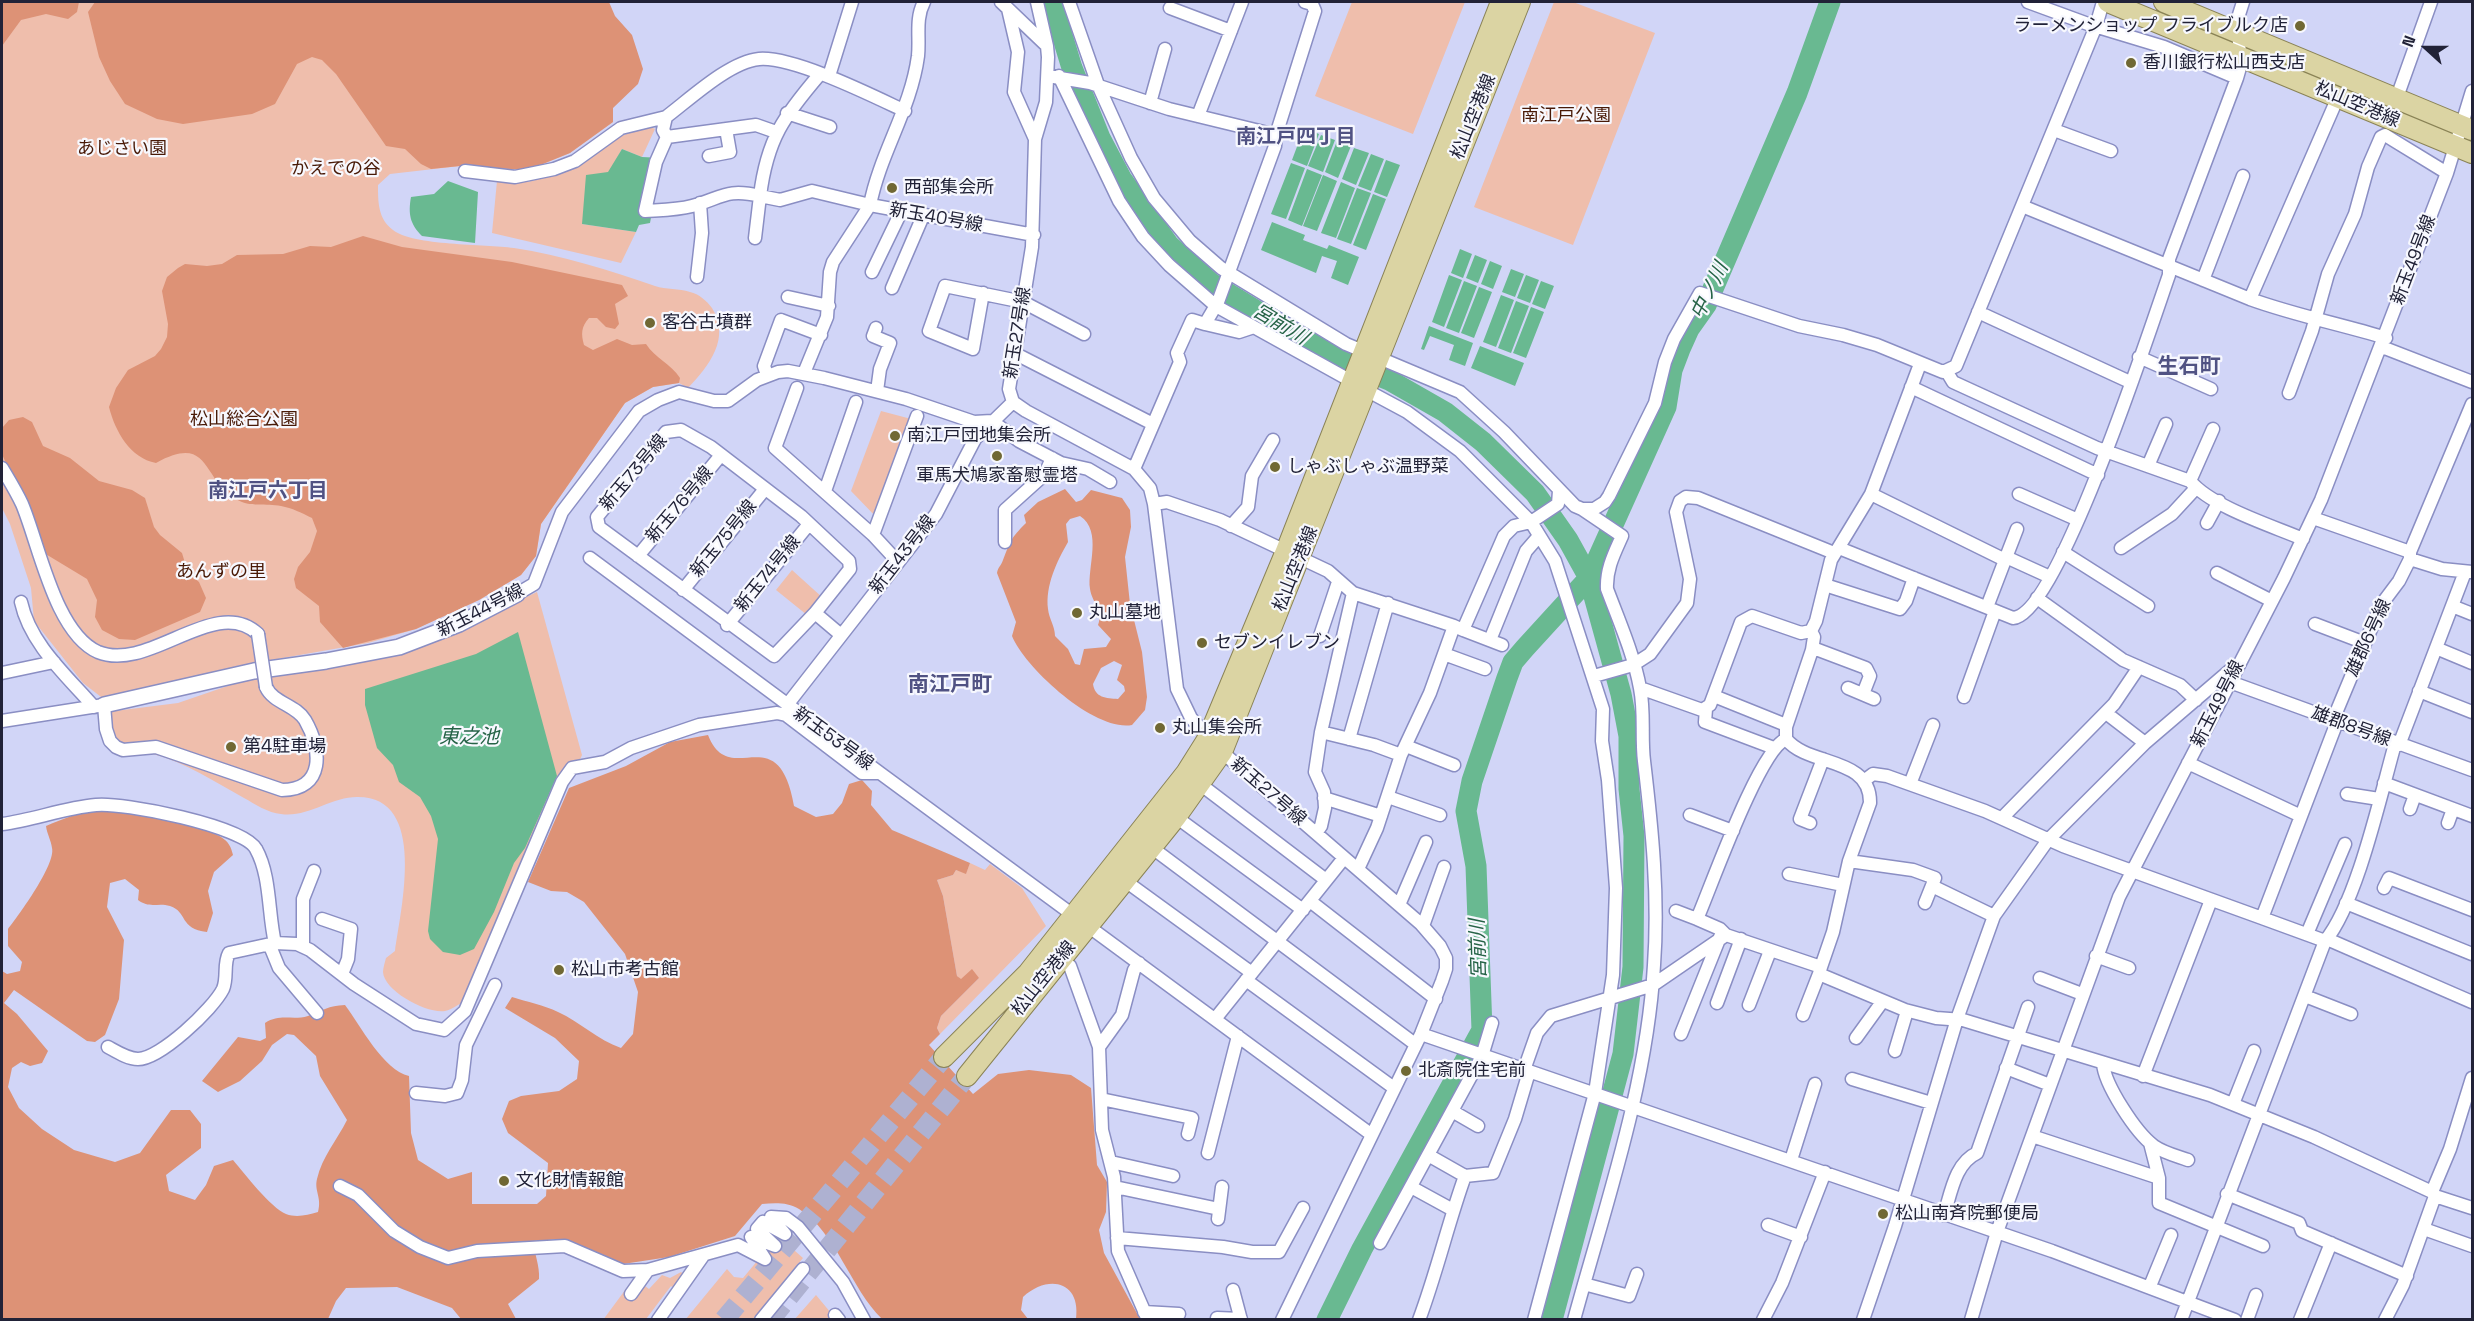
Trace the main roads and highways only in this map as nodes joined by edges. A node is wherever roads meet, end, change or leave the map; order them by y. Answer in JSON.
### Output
{"nodes":[{"id":1,"x":1501,"y":2,"type":"edge"},
{"id":2,"x":1520,"y":2,"type":"edge"},
{"id":3,"x":2108,"y":2,"type":"edge"},
{"id":4,"x":2164,"y":2,"type":"edge"},
{"id":5,"x":2468,"y":129,"type":"edge"},
{"id":6,"x":2464,"y":149,"type":"edge"},
{"id":7,"x":1370,"y":358,"type":"junction"},
{"id":8,"x":1215,"y":745,"type":"junction"},
{"id":9,"x":1144,"y":842,"type":"junction"},
{"id":10,"x":1080,"y":921,"type":"junction"},
{"id":11,"x":944,"y":1057,"type":"tunnel mouth"},
{"id":12,"x":967,"y":1076,"type":"tunnel mouth"}],
"edges":[{"from":1,"to":7,"type":"main road","name":"松山空港線"},
{"from":2,"to":7,"type":"main road","name":"松山空港線"},
{"from":3,"to":6,"type":"main road","name":"松山空港線"},
{"from":4,"to":5,"type":"main road","name":"松山空港線"},
{"from":7,"to":8,"type":"main road","name":"松山空港線"},
{"from":8,"to":9,"type":"main road","name":"松山空港線"},
{"from":8,"to":9,"type":"main road","name":"松山空港線"},
{"from":9,"to":10,"type":"main road","name":"松山空港線"},
{"from":9,"to":10,"type":"main road","name":"松山空港線"},
{"from":10,"to":11,"type":"main road","name":"松山空港線"},
{"from":10,"to":12,"type":"main road","name":"松山空港線"}]}
